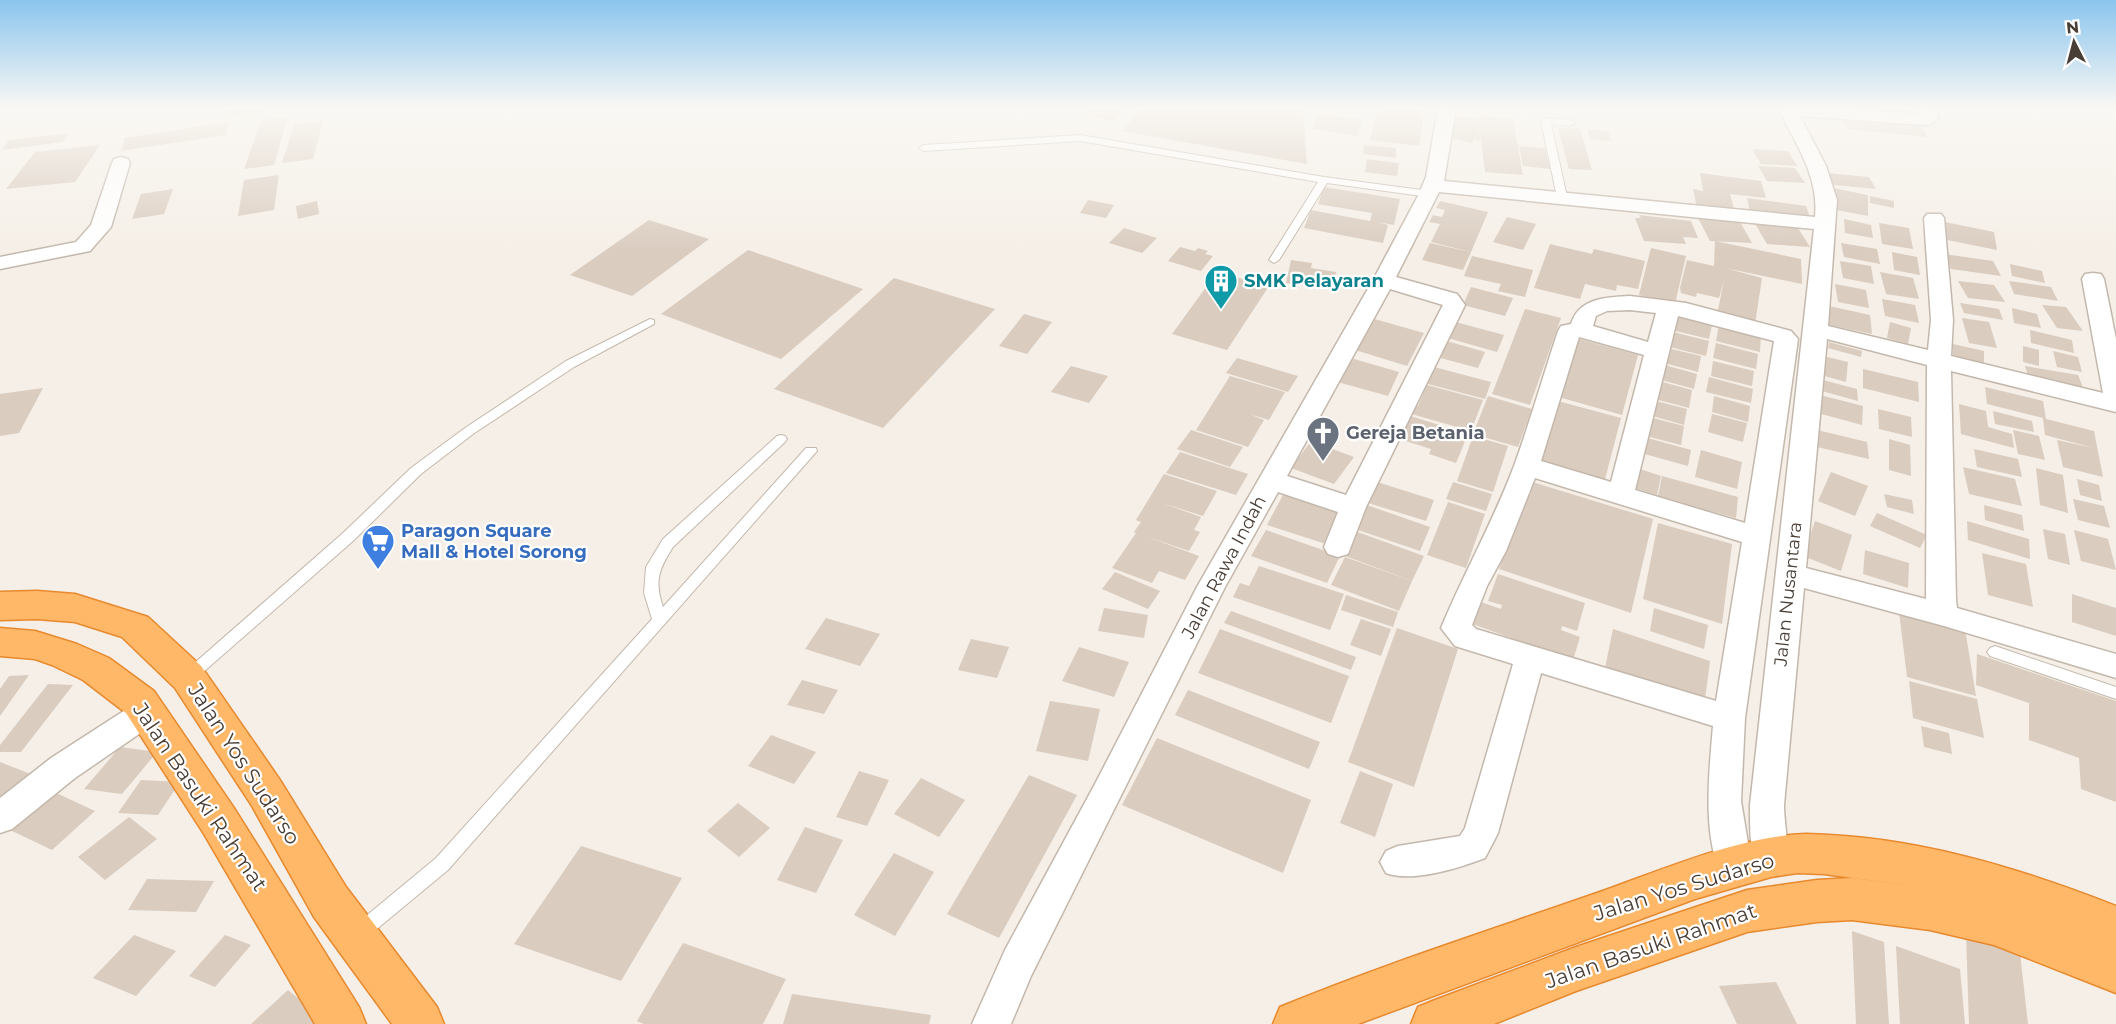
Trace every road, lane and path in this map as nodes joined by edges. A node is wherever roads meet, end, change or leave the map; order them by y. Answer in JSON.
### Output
{"nodes":[{"id":1,"x":1189,"y":157,"type":"edge"},
{"id":2,"x":1438,"y":157,"type":"edge"},
{"id":3,"x":1554,"y":157,"type":"edge"},
{"id":4,"x":1814,"y":157,"type":"edge"},
{"id":5,"x":121,"y":163,"type":"dead end"},
{"id":6,"x":1324,"y":180,"type":"junction"},
{"id":7,"x":1431,"y":190,"type":"junction"},
{"id":8,"x":1562,"y":197,"type":"junction"},
{"id":9,"x":1934,"y":218,"type":"dead end"},
{"id":10,"x":1824,"y":224,"type":"junction"},
{"id":11,"x":1274,"y":260,"type":"dead end"},
{"id":12,"x":0,"y":263,"type":"edge"},
{"id":13,"x":2093,"y":279,"type":"dead end"},
{"id":14,"x":1384,"y":280,"type":"junction"},
{"id":15,"x":1674,"y":310,"type":"junction"},
{"id":16,"x":650,"y":322,"type":"dead end"},
{"id":17,"x":1581,"y":330,"type":"junction"},
{"id":18,"x":1816,"y":330,"type":"junction"},
{"id":19,"x":1658,"y":352,"type":"junction"},
{"id":20,"x":1939,"y":360,"type":"junction"},
{"id":21,"x":2116,"y":402,"type":"edge"},
{"id":22,"x":782,"y":439,"type":"dead end"},
{"id":23,"x":811,"y":450,"type":"dead end"},
{"id":24,"x":1527,"y":466,"type":"junction"},
{"id":25,"x":1271,"y":480,"type":"junction"},
{"id":26,"x":1621,"y":494,"type":"junction"},
{"id":27,"x":1353,"y":507,"type":"junction"},
{"id":28,"x":1756,"y":537,"type":"junction"},
{"id":29,"x":1338,"y":547,"type":"dead end"},
{"id":30,"x":1791,"y":574,"type":"junction"},
{"id":31,"x":0,"y":606,"type":"edge"},
{"id":32,"x":1944,"y":615,"type":"junction"},
{"id":33,"x":660,"y":620,"type":"junction"},
{"id":34,"x":0,"y":642,"type":"edge"},
{"id":35,"x":1995,"y":652,"type":"dead end"},
{"id":36,"x":1530,"y":657,"type":"junction"},
{"id":37,"x":2116,"y":666,"type":"edge"},
{"id":38,"x":188,"y":677,"type":"junction"},
{"id":39,"x":2116,"y":693,"type":"edge"},
{"id":40,"x":147,"y":712,"type":"junction"},
{"id":41,"x":1730,"y":717,"type":"junction"},
{"id":42,"x":0,"y":818,"type":"edge"},
{"id":43,"x":1398,"y":862,"type":"dead end"},
{"id":44,"x":1753,"y":862,"type":"junction"},
{"id":45,"x":2116,"y":927,"type":"edge"},
{"id":46,"x":356,"y":936,"type":"junction"},
{"id":47,"x":2116,"y":970,"type":"edge"},
{"id":48,"x":342,"y":1024,"type":"edge"},
{"id":49,"x":420,"y":1024,"type":"edge"},
{"id":50,"x":991,"y":1024,"type":"edge"},
{"id":51,"x":1296,"y":1024,"type":"edge"},
{"id":52,"x":1434,"y":1024,"type":"edge"}],
"edges":[{"from":1,"to":6,"type":"lane"},
{"from":2,"to":7,"type":"street","name":"Jalan Rawa Indah"},
{"from":3,"to":8,"type":"lane"},
{"from":4,"to":10,"type":"street","name":"Jalan Nusantara"},
{"from":5,"to":12,"type":"street"},
{"from":6,"to":7,"type":"lane"},
{"from":6,"to":11,"type":"lane"},
{"from":7,"to":8,"type":"street"},
{"from":7,"to":14,"type":"street","name":"Jalan Rawa Indah"},
{"from":8,"to":10,"type":"street"},
{"from":9,"to":20,"type":"street"},
{"from":10,"to":18,"type":"street","name":"Jalan Nusantara"},
{"from":13,"to":21,"type":"street"},
{"from":14,"to":25,"type":"street","name":"Jalan Rawa Indah"},
{"from":14,"to":27,"type":"street"},
{"from":15,"to":17,"type":"street"},
{"from":15,"to":19,"type":"street"},
{"from":15,"to":28,"type":"street"},
{"from":16,"to":38,"type":"lane"},
{"from":17,"to":19,"type":"street"},
{"from":17,"to":24,"type":"street"},
{"from":18,"to":20,"type":"street"},
{"from":18,"to":30,"type":"street","name":"Jalan Nusantara"},
{"from":19,"to":26,"type":"street"},
{"from":20,"to":21,"type":"street"},
{"from":20,"to":32,"type":"street"},
{"from":22,"to":33,"type":"lane"},
{"from":23,"to":33,"type":"lane"},
{"from":24,"to":26,"type":"street"},
{"from":24,"to":36,"type":"street"},
{"from":25,"to":27,"type":"street"},
{"from":25,"to":50,"type":"street","name":"Jalan Rawa Indah"},
{"from":26,"to":28,"type":"street"},
{"from":27,"to":29,"type":"street"},
{"from":28,"to":41,"type":"street"},
{"from":30,"to":32,"type":"street"},
{"from":30,"to":44,"type":"street","name":"Jalan Nusantara"},
{"from":31,"to":38,"type":"highway","name":"Jalan Yos Sudarso"},
{"from":32,"to":37,"type":"street"},
{"from":33,"to":46,"type":"lane"},
{"from":34,"to":40,"type":"highway","name":"Jalan Basuki Rahmat"},
{"from":35,"to":39,"type":"lane"},
{"from":36,"to":41,"type":"street"},
{"from":36,"to":43,"type":"street"},
{"from":38,"to":46,"type":"highway","name":"Jalan Yos Sudarso"},
{"from":40,"to":42,"type":"street"},
{"from":40,"to":48,"type":"highway","name":"Jalan Basuki Rahmat"},
{"from":41,"to":44,"type":"street"},
{"from":44,"to":45,"type":"highway","name":"Jalan Yos Sudarso"},
{"from":44,"to":51,"type":"highway","name":"Jalan Yos Sudarso"},
{"from":46,"to":49,"type":"highway","name":"Jalan Yos Sudarso"},
{"from":47,"to":52,"type":"highway","name":"Jalan Basuki Rahmat"}]}
